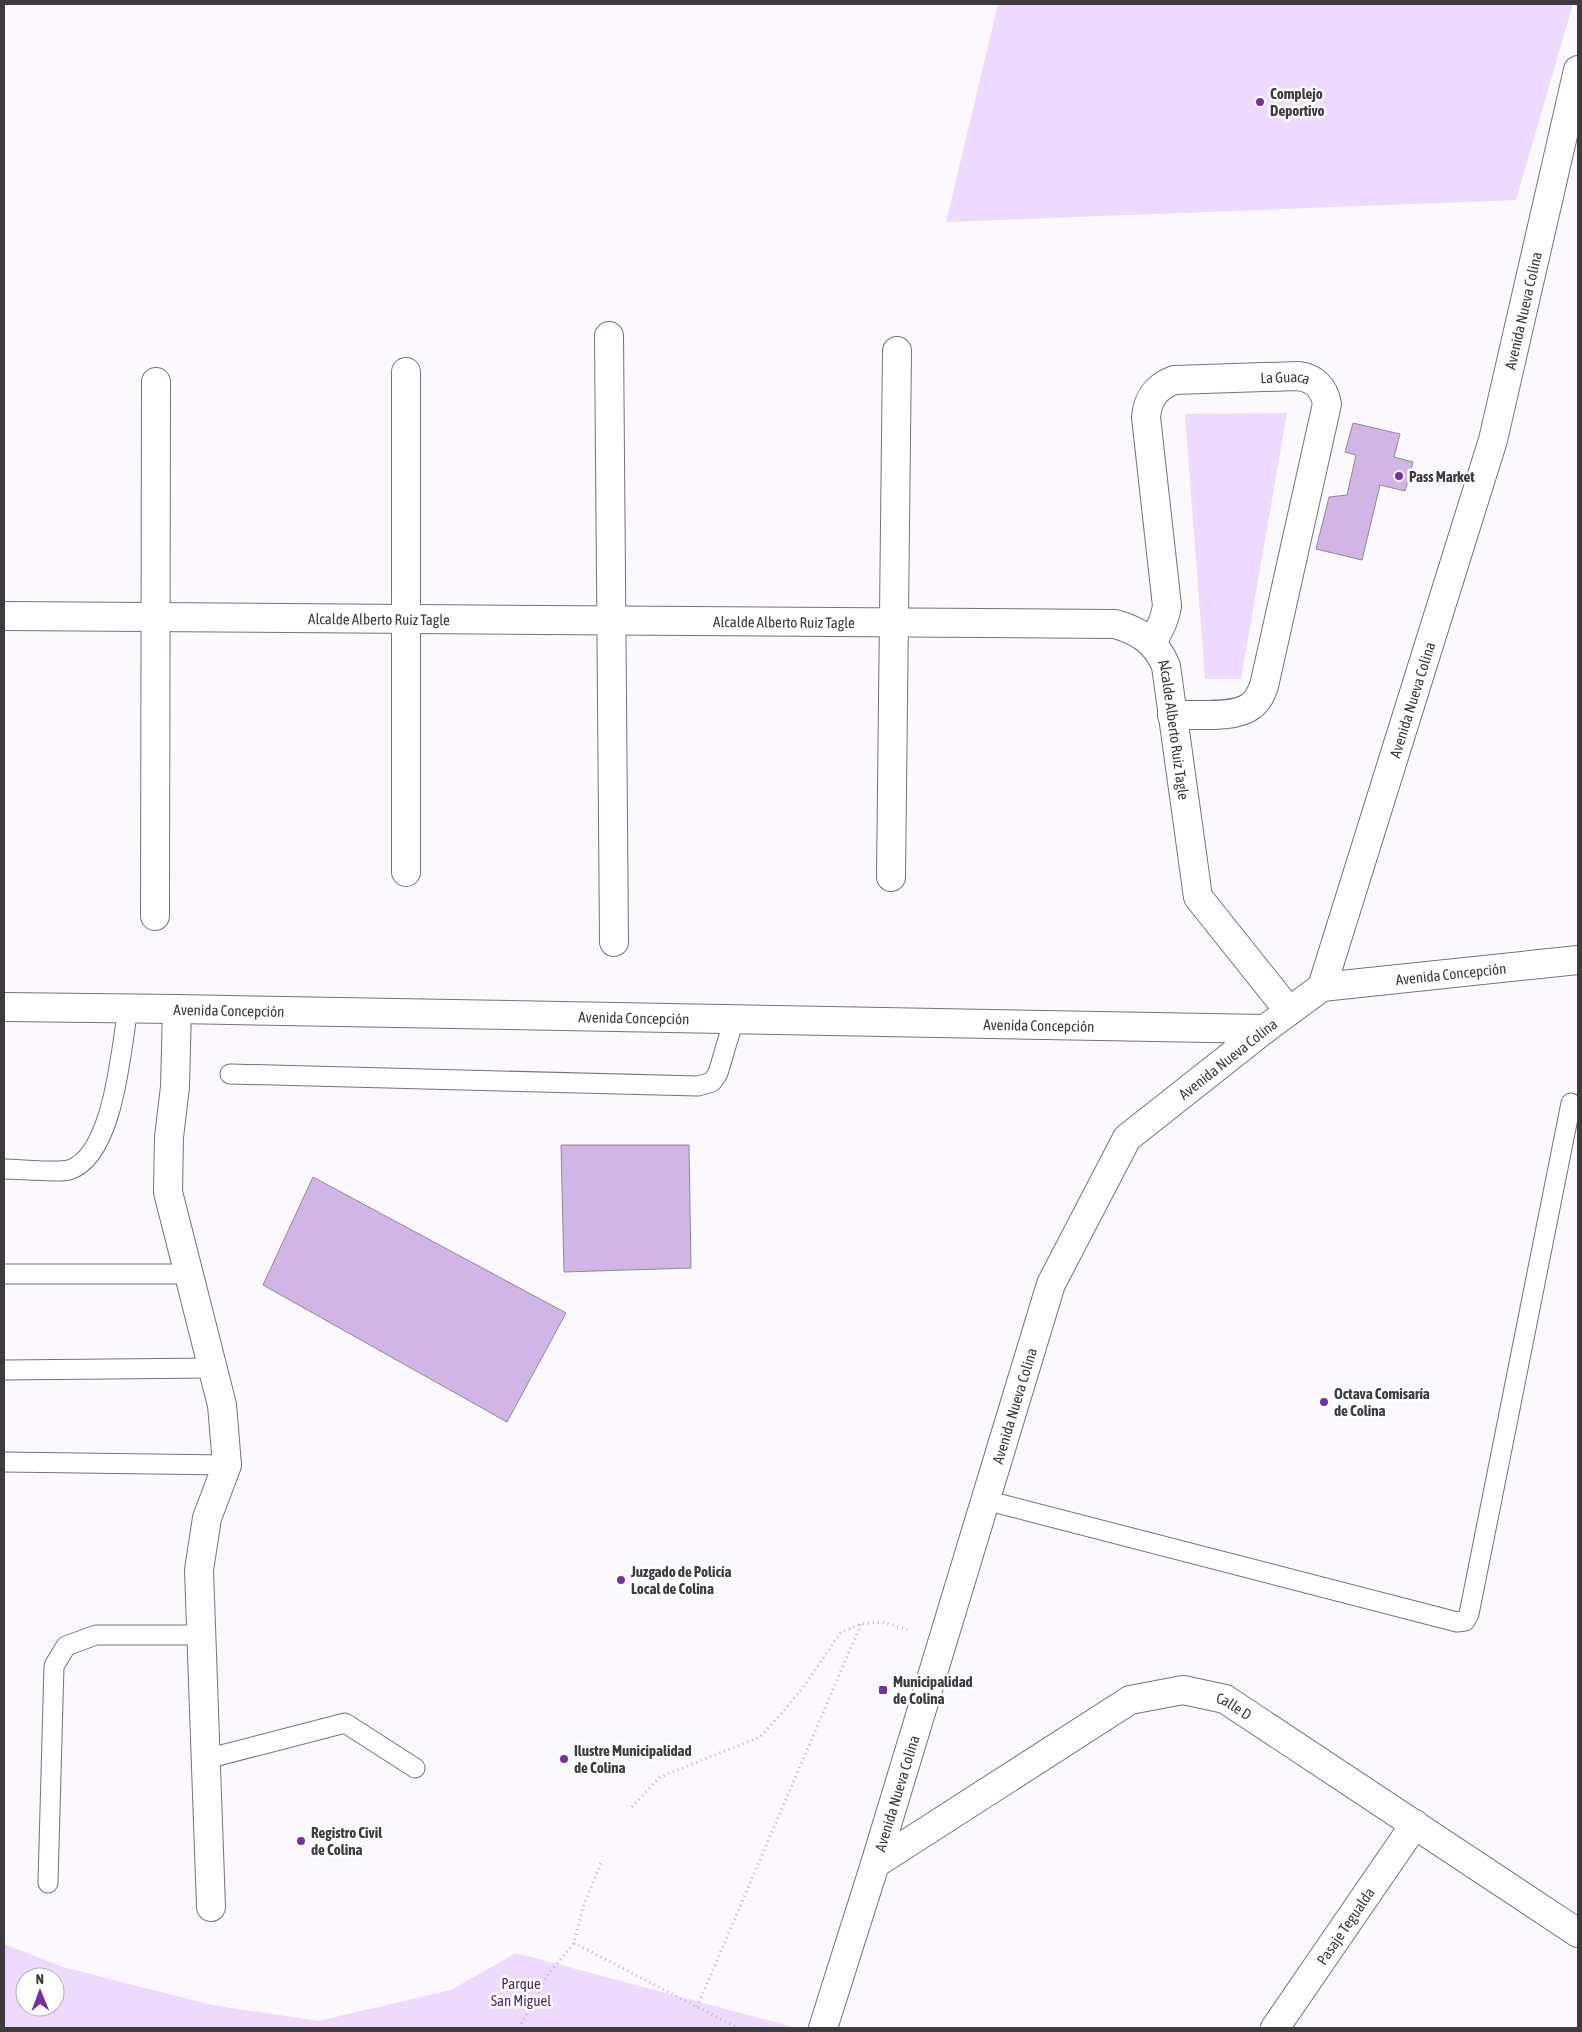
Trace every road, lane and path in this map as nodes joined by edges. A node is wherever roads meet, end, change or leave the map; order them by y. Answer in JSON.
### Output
{"nodes":[{"id":1,"x":1578,"y":70,"type":"edge"},
{"id":2,"x":609,"y":336,"type":"dead end"},
{"id":3,"x":897,"y":351,"type":"dead end"},
{"id":4,"x":406,"y":372,"type":"dead end"},
{"id":5,"x":156,"y":382,"type":"dead end"},
{"id":6,"x":4,"y":616,"type":"edge"},
{"id":7,"x":156,"y":617,"type":"junction"},
{"id":8,"x":406,"y":619,"type":"junction"},
{"id":9,"x":612,"y":620,"type":"junction"},
{"id":10,"x":894,"y":622,"type":"junction"},
{"id":11,"x":1152,"y":642,"type":"junction"},
{"id":12,"x":1172,"y":715,"type":"junction"},
{"id":13,"x":406,"y":872,"type":"dead end"},
{"id":14,"x":891,"y":877,"type":"dead end"},
{"id":15,"x":155,"y":916,"type":"dead end"},
{"id":16,"x":614,"y":942,"type":"dead end"},
{"id":17,"x":1578,"y":960,"type":"edge"},
{"id":18,"x":1322,"y":987,"type":"junction"},
{"id":19,"x":4,"y":1008,"type":"edge"},
{"id":20,"x":128,"y":1008,"type":"junction"},
{"id":21,"x":177,"y":1009,"type":"junction"},
{"id":22,"x":1289,"y":1011,"type":"junction"},
{"id":23,"x":734,"y":1019,"type":"junction"},
{"id":24,"x":1265,"y":1029,"type":"junction"},
{"id":25,"x":230,"y":1074,"type":"dead end"},
{"id":26,"x":1571,"y":1103,"type":"dead end"},
{"id":27,"x":4,"y":1169,"type":"edge"},
{"id":28,"x":4,"y":1274,"type":"edge"},
{"id":29,"x":189,"y":1274,"type":"junction"},
{"id":30,"x":213,"y":1368,"type":"junction"},
{"id":31,"x":4,"y":1370,"type":"edge"},
{"id":32,"x":4,"y":1462,"type":"edge"},
{"id":33,"x":227,"y":1465,"type":"junction"},
{"id":34,"x":985,"y":1500,"type":"junction"},
{"id":35,"x":861,"y":1624,"type":"junction"},
{"id":36,"x":202,"y":1635,"type":"junction"},
{"id":37,"x":943,"y":1640,"type":"junction"},
{"id":38,"x":206,"y":1759,"type":"junction"},
{"id":39,"x":415,"y":1768,"type":"dead end"},
{"id":40,"x":632,"y":1807,"type":"dead end"},
{"id":41,"x":1415,"y":1824,"type":"junction"},
{"id":42,"x":601,"y":1863,"type":"dead end"},
{"id":43,"x":875,"y":1864,"type":"junction"},
{"id":44,"x":48,"y":1882,"type":"dead end"},
{"id":45,"x":211,"y":1907,"type":"dead end"},
{"id":46,"x":1578,"y":1933,"type":"edge"},
{"id":47,"x":574,"y":1943,"type":"junction"},
{"id":48,"x":697,"y":2007,"type":"junction"},
{"id":49,"x":733,"y":2027,"type":"edge"},
{"id":50,"x":519,"y":2028,"type":"edge"},
{"id":51,"x":738,"y":2028,"type":"edge"},
{"id":52,"x":823,"y":2028,"type":"edge"},
{"id":53,"x":1275,"y":2028,"type":"edge"}],
"edges":[{"from":1,"to":18,"type":"street","name":"Avenida Nueva Colina"},
{"from":2,"to":9,"type":"street"},
{"from":3,"to":10,"type":"street"},
{"from":4,"to":8,"type":"street"},
{"from":5,"to":7,"type":"street"},
{"from":6,"to":7,"type":"street","name":"Alcalde Alberto Ruiz Tagle"},
{"from":7,"to":8,"type":"street","name":"Alcalde Alberto Ruiz Tagle"},
{"from":7,"to":15,"type":"street"},
{"from":8,"to":9,"type":"street","name":"Alcalde Alberto Ruiz Tagle"},
{"from":8,"to":13,"type":"street"},
{"from":9,"to":10,"type":"street","name":"Alcalde Alberto Ruiz Tagle"},
{"from":9,"to":16,"type":"street"},
{"from":10,"to":11,"type":"street","name":"Alcalde Alberto Ruiz Tagle"},
{"from":10,"to":14,"type":"street"},
{"from":11,"to":12,"type":"street","name":"Alcalde Alberto Ruiz Tagle"},
{"from":11,"to":12,"type":"street","name":"La Guaca"},
{"from":12,"to":22,"type":"street","name":"Alcalde Alberto Ruiz Tagle"},
{"from":17,"to":18,"type":"street","name":"Avenida Concepción"},
{"from":18,"to":22,"type":"street","name":"Avenida Nueva Colina"},
{"from":19,"to":20,"type":"street","name":"Avenida Concepción"},
{"from":20,"to":21,"type":"street","name":"Avenida Concepción"},
{"from":20,"to":27,"type":"lane"},
{"from":21,"to":23,"type":"street","name":"Avenida Concepción"},
{"from":21,"to":29,"type":"street"},
{"from":22,"to":24,"type":"street","name":"Avenida Nueva Colina"},
{"from":23,"to":24,"type":"street","name":"Avenida Concepción"},
{"from":23,"to":25,"type":"lane"},
{"from":24,"to":34,"type":"street","name":"Avenida Nueva Colina"},
{"from":26,"to":34,"type":"lane"},
{"from":28,"to":29,"type":"lane"},
{"from":29,"to":30,"type":"street"},
{"from":30,"to":31,"type":"lane"},
{"from":30,"to":33,"type":"street"},
{"from":32,"to":33,"type":"lane"},
{"from":33,"to":36,"type":"street"},
{"from":34,"to":37,"type":"street","name":"Avenida Nueva Colina"},
{"from":35,"to":37,"type":"path"},
{"from":35,"to":40,"type":"path"},
{"from":35,"to":48,"type":"path"},
{"from":36,"to":38,"type":"street"},
{"from":36,"to":44,"type":"lane"},
{"from":37,"to":43,"type":"street","name":"Avenida Nueva Colina"},
{"from":38,"to":39,"type":"lane"},
{"from":38,"to":45,"type":"street"},
{"from":41,"to":43,"type":"street","name":"Calle D"},
{"from":41,"to":46,"type":"street","name":"Calle D"},
{"from":41,"to":53,"type":"street","name":"Pasaje Tegualda"},
{"from":42,"to":47,"type":"path"},
{"from":43,"to":52,"type":"street","name":"Avenida Nueva Colina"},
{"from":47,"to":48,"type":"path"},
{"from":47,"to":50,"type":"path"},
{"from":48,"to":49,"type":"path"},
{"from":49,"to":51,"type":"path"}]}
